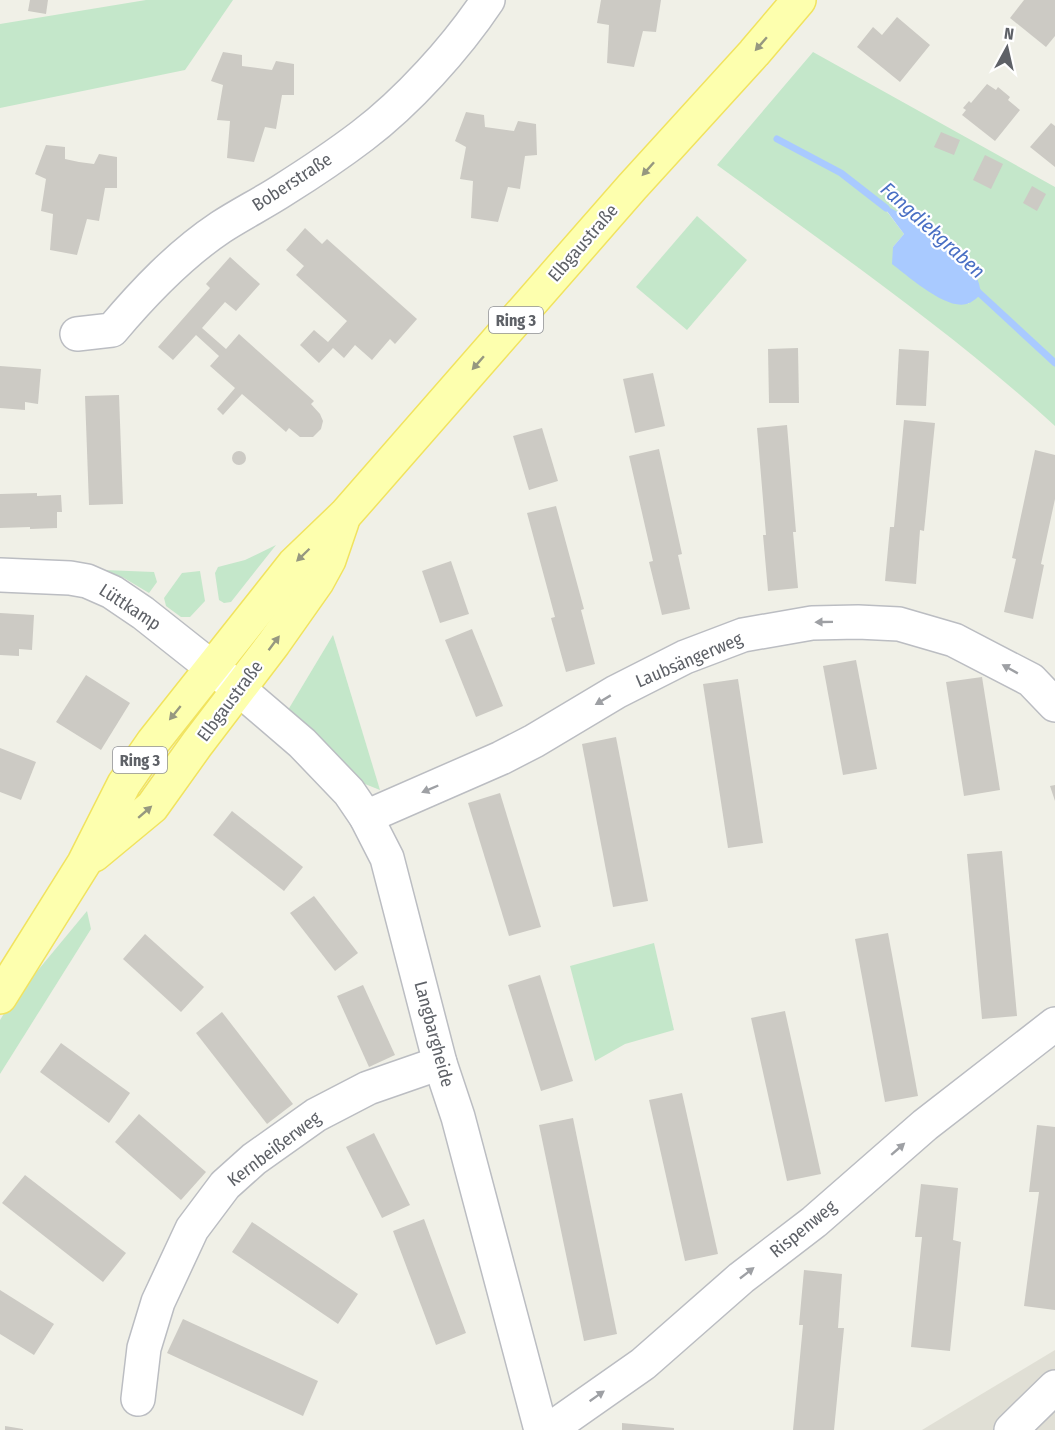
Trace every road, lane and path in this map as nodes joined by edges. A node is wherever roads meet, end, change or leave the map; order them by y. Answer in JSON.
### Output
{"nodes":[{"id":1,"x":488,"y":0,"type":"edge"},
{"id":2,"x":799,"y":0,"type":"edge"},
{"id":3,"x":77,"y":334,"type":"dead end"},
{"id":4,"x":345,"y":515,"type":"junction"},
{"id":5,"x":0,"y":575,"type":"edge"},
{"id":6,"x":212,"y":667,"type":"junction"},
{"id":7,"x":239,"y":689,"type":"junction"},
{"id":8,"x":1055,"y":705,"type":"edge"},
{"id":9,"x":366,"y":817,"type":"junction"},
{"id":10,"x":84,"y":863,"type":"junction"},
{"id":11,"x":0,"y":997,"type":"edge"},
{"id":12,"x":1055,"y":1024,"type":"edge"},
{"id":13,"x":440,"y":1064,"type":"junction"},
{"id":14,"x":1055,"y":1387,"type":"edge"},
{"id":15,"x":138,"y":1399,"type":"dead end"},
{"id":16,"x":541,"y":1430,"type":"edge"},
{"id":17,"x":549,"y":1430,"type":"edge"},
{"id":18,"x":1011,"y":1430,"type":"edge"}],
"edges":[{"from":1,"to":3,"type":"street","name":"Boberstraße"},
{"from":2,"to":4,"type":"main road","name":"Elbgaustraße","number":"Ring 3","one_way":true},
{"from":4,"to":6,"type":"main road","name":"Elbgaustraße","number":"Ring 3","one_way":true},
{"from":7,"to":4,"type":"main road","name":"Elbgaustraße","number":"Ring 3","one_way":true},
{"from":5,"to":6,"type":"street","name":"Lüttkamp"},
{"from":6,"to":7,"type":"street","name":"Lüttkamp"},
{"from":6,"to":10,"type":"main road","name":"Elbgaustraße","number":"Ring 3","one_way":true},
{"from":7,"to":9,"type":"street","name":"Langbargheide"},
{"from":10,"to":7,"type":"main road","name":"Elbgaustraße","number":"Ring 3","one_way":true},
{"from":8,"to":9,"type":"street","name":"Laubsängerweg","one_way":true},
{"from":9,"to":13,"type":"street","name":"Langbargheide"},
{"from":10,"to":11,"type":"main road","name":"Elbgaustraße","number":"Ring 3"},
{"from":17,"to":12,"type":"street","name":"Rispenweg","one_way":true},
{"from":13,"to":15,"type":"street","name":"Kernbeißerweg"},
{"from":13,"to":16,"type":"street","name":"Langbargheide"},
{"from":14,"to":18,"type":"street"}]}
